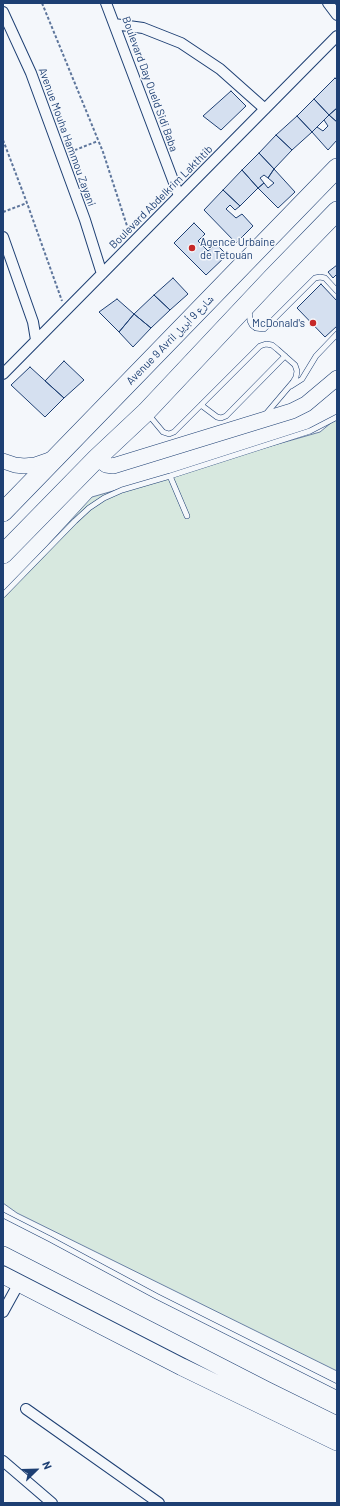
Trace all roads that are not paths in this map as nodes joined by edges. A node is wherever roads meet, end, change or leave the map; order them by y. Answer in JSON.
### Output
{"nodes":[{"id":1,"x":106,"y":3,"type":"edge"},
{"id":2,"x":328,"y":3,"type":"edge"},
{"id":3,"x":3,"y":12,"type":"edge"},
{"id":4,"x":337,"y":15,"type":"edge"},
{"id":5,"x":114,"y":24,"type":"junction"},
{"id":6,"x":337,"y":36,"type":"edge"},
{"id":7,"x":265,"y":109,"type":"junction"},
{"id":8,"x":337,"y":168,"type":"edge"},
{"id":9,"x":179,"y":196,"type":"junction"},
{"id":10,"x":337,"y":211,"type":"edge"},
{"id":11,"x":3,"y":237,"type":"edge"},
{"id":12,"x":102,"y":274,"type":"junction"},
{"id":13,"x":337,"y":291,"type":"edge"},
{"id":14,"x":249,"y":303,"type":"junction"},
{"id":15,"x":337,"y":334,"type":"edge"},
{"id":16,"x":36,"y":340,"type":"junction"},
{"id":17,"x":285,"y":356,"type":"junction"},
{"id":18,"x":3,"y":374,"type":"edge"},
{"id":19,"x":337,"y":378,"type":"edge"},
{"id":20,"x":290,"y":386,"type":"junction"},
{"id":21,"x":201,"y":405,"type":"junction"},
{"id":22,"x":146,"y":412,"type":"junction"},
{"id":23,"x":337,"y":417,"type":"edge"},
{"id":24,"x":259,"y":421,"type":"junction"},
{"id":25,"x":58,"y":456,"type":"junction"},
{"id":26,"x":97,"y":458,"type":"junction"},
{"id":27,"x":3,"y":461,"type":"edge"},
{"id":28,"x":170,"y":476,"type":"junction"},
{"id":29,"x":3,"y":512,"type":"edge"},
{"id":30,"x":187,"y":516,"type":"dead end"},
{"id":31,"x":3,"y":554,"type":"edge"},
{"id":32,"x":3,"y":595,"type":"edge"},
{"id":33,"x":3,"y":1215,"type":"edge"},
{"id":34,"x":3,"y":1255,"type":"edge"},
{"id":35,"x":3,"y":1274,"type":"edge"},
{"id":36,"x":19,"y":1283,"type":"junction"},
{"id":37,"x":3,"y":1312,"type":"edge"},
{"id":38,"x":337,"y":1387,"type":"edge"},
{"id":39,"x":26,"y":1409,"type":"dead end"},
{"id":40,"x":337,"y":1425,"type":"edge"},
{"id":41,"x":337,"y":1442,"type":"edge"},
{"id":42,"x":3,"y":1461,"type":"edge"},
{"id":43,"x":52,"y":1503,"type":"edge"},
{"id":44,"x":159,"y":1503,"type":"edge"}],
"edges":[{"from":1,"to":5,"type":"street","name":"Boulevard Day Oueld Sidi Baba"},
{"from":2,"to":4,"type":"street"},
{"from":3,"to":12,"type":"street","name":"Avenue Mouha Hammou Zayani"},
{"from":5,"to":7,"type":"street"},
{"from":5,"to":9,"type":"street","name":"Boulevard Day Oueld Sidi Baba"},
{"from":6,"to":7,"type":"street","name":"Boulevard Abdelkrim Lakthtib"},
{"from":7,"to":9,"type":"street","name":"Boulevard Abdelkrim Lakthtib"},
{"from":8,"to":25,"type":"highway","name":"Avenue 9 Avril شارع 9 أبريل"},
{"from":9,"to":12,"type":"street","name":"Boulevard Abdelkrim Lakthtib"},
{"from":10,"to":14,"type":"highway"},
{"from":11,"to":16,"type":"street"},
{"from":12,"to":16,"type":"street","name":"Boulevard Abdelkrim Lakthtib"},
{"from":13,"to":14,"type":"lane"},
{"from":14,"to":22,"type":"highway"},
{"from":15,"to":20,"type":"lane"},
{"from":16,"to":18,"type":"street","name":"Boulevard Abdelkrim Lakthtib"},
{"from":17,"to":20,"type":"lane"},
{"from":17,"to":21,"type":"lane"},
{"from":17,"to":21,"type":"lane"},
{"from":19,"to":24,"type":"street"},
{"from":20,"to":24,"type":"lane"},
{"from":21,"to":22,"type":"lane"},
{"from":22,"to":26,"type":"highway"},
{"from":23,"to":28,"type":"lane"},
{"from":24,"to":26,"type":"street"},
{"from":25,"to":27,"type":"street"},
{"from":25,"to":29,"type":"highway","name":"Avenue 9 Avril شارع 9 أبريل"},
{"from":26,"to":31,"type":"highway"},
{"from":28,"to":30,"type":"lane"},
{"from":28,"to":32,"type":"lane"},
{"from":33,"to":38,"type":"lane"},
{"from":34,"to":40,"type":"main road"},
{"from":35,"to":36,"type":"main road"},
{"from":36,"to":37,"type":"street"},
{"from":36,"to":41,"type":"main road"},
{"from":39,"to":44,"type":"street"},
{"from":42,"to":43,"type":"street"}]}
